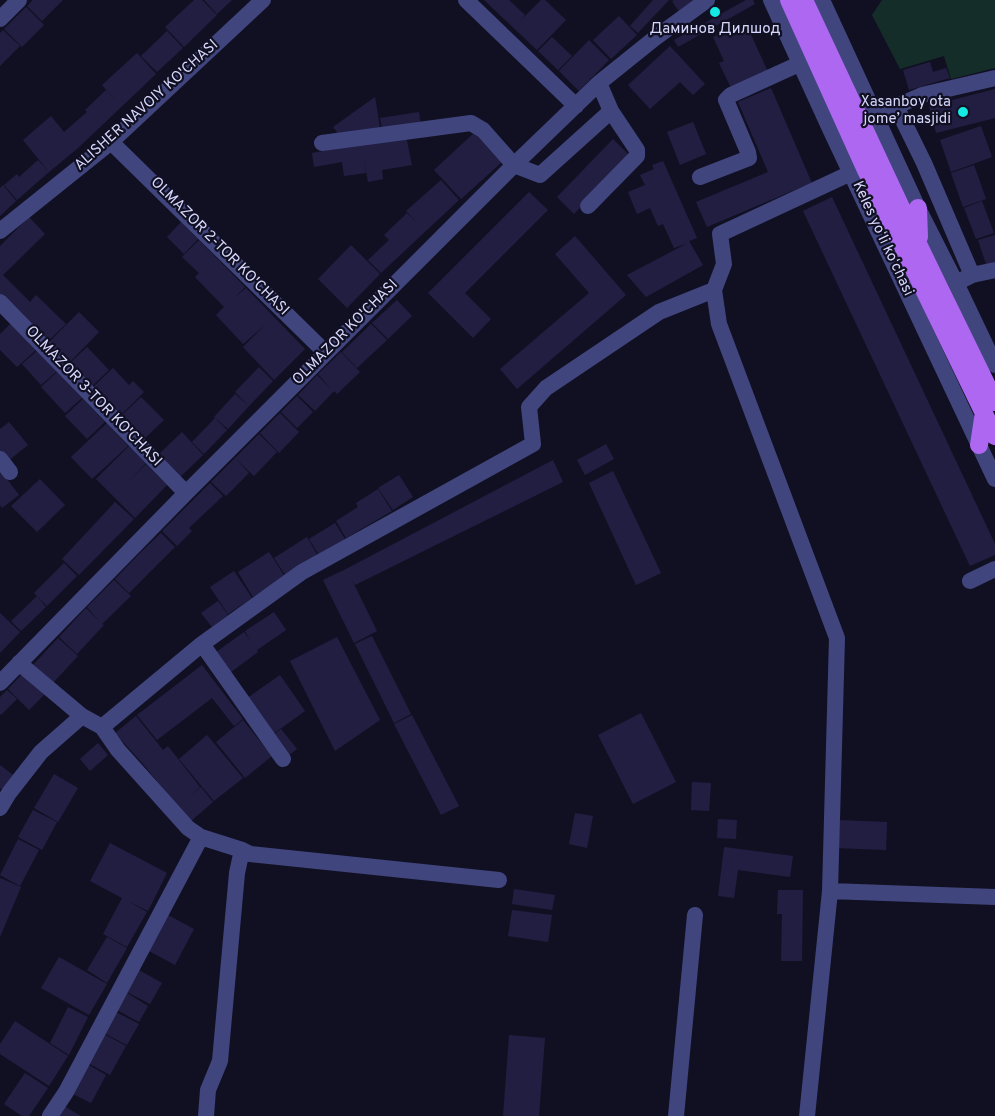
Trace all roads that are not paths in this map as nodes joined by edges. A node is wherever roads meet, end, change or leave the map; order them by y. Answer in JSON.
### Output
{"nodes":[{"id":1,"x":19,"y":0,"type":"edge"},
{"id":2,"x":263,"y":0,"type":"edge"},
{"id":3,"x":466,"y":0,"type":"edge"},
{"id":4,"x":707,"y":0,"type":"edge"},
{"id":5,"x":771,"y":0,"type":"edge"},
{"id":6,"x":789,"y":0,"type":"edge"},
{"id":7,"x":804,"y":0,"type":"edge"},
{"id":8,"x":823,"y":0,"type":"edge"},
{"id":9,"x":0,"y":19,"type":"edge"},
{"id":10,"x":799,"y":64,"type":"junction"},
{"id":11,"x":995,"y":78,"type":"edge"},
{"id":12,"x":599,"y":83,"type":"junction"},
{"id":13,"x":576,"y":106,"type":"junction"},
{"id":14,"x":896,"y":106,"type":"junction"},
{"id":15,"x":610,"y":111,"type":"junction"},
{"id":16,"x":876,"y":115,"type":"junction"},
{"id":17,"x":111,"y":142,"type":"junction"},
{"id":18,"x":322,"y":143,"type":"dead end"},
{"id":19,"x":514,"y":165,"type":"junction"},
{"id":20,"x":851,"y":173,"type":"junction"},
{"id":21,"x":700,"y":177,"type":"dead end"},
{"id":22,"x":588,"y":206,"type":"dead end"},
{"id":23,"x":918,"y":208,"type":"junction"},
{"id":24,"x":0,"y":231,"type":"edge"},
{"id":25,"x":920,"y":248,"type":"junction"},
{"id":26,"x":995,"y":270,"type":"edge"},
{"id":27,"x":972,"y":275,"type":"junction"},
{"id":28,"x":956,"y":283,"type":"junction"},
{"id":29,"x":714,"y":290,"type":"junction"},
{"id":30,"x":0,"y":302,"type":"edge"},
{"id":31,"x":326,"y":353,"type":"junction"},
{"id":32,"x":995,"y":365,"type":"edge"},
{"id":33,"x":990,"y":407,"type":"edge"},
{"id":34,"x":987,"y":440,"type":"edge"},
{"id":35,"x":995,"y":478,"type":"edge"},
{"id":36,"x":186,"y":493,"type":"junction"},
{"id":37,"x":995,"y":569,"type":"edge"},
{"id":38,"x":970,"y":581,"type":"dead end"},
{"id":39,"x":202,"y":644,"type":"junction"},
{"id":40,"x":19,"y":663,"type":"junction"},
{"id":41,"x":0,"y":683,"type":"edge"},
{"id":42,"x":82,"y":716,"type":"junction"},
{"id":43,"x":102,"y":727,"type":"junction"},
{"id":44,"x":283,"y":759,"type":"dead end"},
{"id":45,"x":0,"y":808,"type":"edge"},
{"id":46,"x":201,"y":837,"type":"junction"},
{"id":47,"x":242,"y":850,"type":"junction"},
{"id":48,"x":499,"y":880,"type":"dead end"},
{"id":49,"x":830,"y":891,"type":"junction"},
{"id":50,"x":995,"y":897,"type":"edge"},
{"id":51,"x":695,"y":915,"type":"dead end"},
{"id":52,"x":50,"y":1116,"type":"edge"},
{"id":53,"x":206,"y":1116,"type":"edge"},
{"id":54,"x":676,"y":1116,"type":"edge"},
{"id":55,"x":807,"y":1116,"type":"edge"}],
"edges":[{"from":1,"to":9,"type":"street"},
{"from":2,"to":17,"type":"street","name":"ALISHER NAVOIY KO'CHASI"},
{"from":3,"to":13,"type":"street"},
{"from":4,"to":12,"type":"street","name":"OLMAZOR KO'CHASI"},
{"from":5,"to":10,"type":"street","name":"Keles yoʻli koʻchasi"},
{"from":6,"to":33,"type":"main road","name":"Keles yoʻli koʻchasi"},
{"from":7,"to":25,"type":"main road","name":"Keles yoʻli koʻchasi"},
{"from":8,"to":16,"type":"street"},
{"from":10,"to":20,"type":"street","name":"Keles yoʻli koʻchasi"},
{"from":10,"to":21,"type":"street"},
{"from":11,"to":14,"type":"street"},
{"from":12,"to":13,"type":"street","name":"OLMAZOR KO'CHASI"},
{"from":12,"to":15,"type":"street"},
{"from":13,"to":19,"type":"street","name":"OLMAZOR KO'CHASI"},
{"from":14,"to":16,"type":"street"},
{"from":14,"to":27,"type":"street"},
{"from":15,"to":19,"type":"street"},
{"from":15,"to":22,"type":"street"},
{"from":16,"to":23,"type":"street"},
{"from":17,"to":24,"type":"street","name":"ALISHER NAVOIY KO'CHASI"},
{"from":17,"to":31,"type":"street","name":"OLMAZOR 2-TOR KO'CHASI"},
{"from":18,"to":19,"type":"street"},
{"from":19,"to":31,"type":"street","name":"OLMAZOR KO'CHASI"},
{"from":20,"to":29,"type":"street"},
{"from":20,"to":34,"type":"street","name":"Keles yoʻli koʻchasi"},
{"from":23,"to":25,"type":"main road"},
{"from":23,"to":28,"type":"street"},
{"from":25,"to":33,"type":"main road","name":"Keles yoʻli koʻchasi"},
{"from":26,"to":27,"type":"street"},
{"from":27,"to":28,"type":"street"},
{"from":28,"to":32,"type":"street"},
{"from":29,"to":39,"type":"street"},
{"from":29,"to":49,"type":"street"},
{"from":30,"to":36,"type":"street","name":"OLMAZOR 3-TOR KO'CHASI"},
{"from":31,"to":36,"type":"street","name":"OLMAZOR KO'CHASI"},
{"from":33,"to":34,"type":"main road","name":"Keles yoʻli koʻchasi"},
{"from":34,"to":35,"type":"street","name":"Keles yoʻli koʻchasi"},
{"from":36,"to":40,"type":"street","name":"OLMAZOR KO'CHASI"},
{"from":37,"to":38,"type":"street"},
{"from":39,"to":43,"type":"street"},
{"from":39,"to":44,"type":"street"},
{"from":40,"to":41,"type":"street","name":"OLMAZOR KO'CHASI"},
{"from":40,"to":42,"type":"street"},
{"from":42,"to":43,"type":"street"},
{"from":42,"to":45,"type":"street"},
{"from":43,"to":46,"type":"street"},
{"from":46,"to":47,"type":"street"},
{"from":46,"to":52,"type":"street"},
{"from":47,"to":48,"type":"street"},
{"from":47,"to":53,"type":"street"},
{"from":49,"to":50,"type":"street"},
{"from":49,"to":55,"type":"street"},
{"from":51,"to":54,"type":"street"}]}
